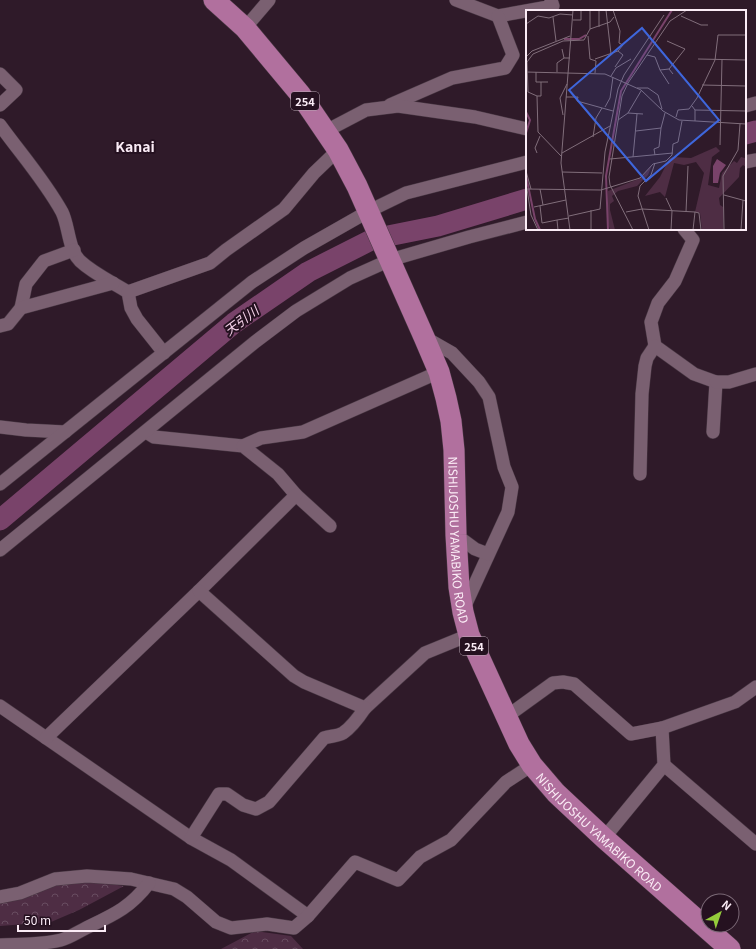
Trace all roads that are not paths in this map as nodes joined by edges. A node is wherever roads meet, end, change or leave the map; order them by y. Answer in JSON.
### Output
{"nodes":[{"id":1,"x":214,"y":0,"type":"edge"},
{"id":2,"x":269,"y":0,"type":"edge"},
{"id":3,"x":456,"y":0,"type":"edge"},
{"id":4,"x":551,"y":0,"type":"edge"},
{"id":5,"x":531,"y":10,"type":"edge"},
{"id":6,"x":526,"y":11,"type":"edge"},
{"id":7,"x":498,"y":16,"type":"junction"},
{"id":8,"x":245,"y":28,"type":"junction"},
{"id":9,"x":0,"y":74,"type":"edge"},
{"id":10,"x":756,"y":103,"type":"edge"},
{"id":11,"x":0,"y":105,"type":"edge"},
{"id":12,"x":746,"y":106,"type":"edge"},
{"id":13,"x":385,"y":108,"type":"junction"},
{"id":14,"x":0,"y":125,"type":"edge"},
{"id":15,"x":526,"y":129,"type":"edge"},
{"id":16,"x":326,"y":131,"type":"junction"},
{"id":17,"x":338,"y":150,"type":"junction"},
{"id":18,"x":756,"y":160,"type":"edge"},
{"id":19,"x":526,"y":162,"type":"edge"},
{"id":20,"x":746,"y":162,"type":"edge"},
{"id":21,"x":370,"y":215,"type":"junction"},
{"id":22,"x":526,"y":222,"type":"edge"},
{"id":23,"x":685,"y":230,"type":"edge"},
{"id":24,"x":74,"y":250,"type":"junction"},
{"id":25,"x":390,"y":258,"type":"junction"},
{"id":26,"x":113,"y":283,"type":"junction"},
{"id":27,"x":128,"y":292,"type":"junction"},
{"id":28,"x":21,"y":308,"type":"junction"},
{"id":29,"x":0,"y":326,"type":"edge"},
{"id":30,"x":424,"y":337,"type":"junction"},
{"id":31,"x":655,"y":346,"type":"junction"},
{"id":32,"x":164,"y":353,"type":"junction"},
{"id":33,"x":439,"y":372,"type":"junction"},
{"id":34,"x":756,"y":374,"type":"edge"},
{"id":35,"x":716,"y":382,"type":"junction"},
{"id":36,"x":0,"y":427,"type":"edge"},
{"id":37,"x":65,"y":432,"type":"junction"},
{"id":38,"x":146,"y":432,"type":"junction"},
{"id":39,"x":713,"y":432,"type":"dead end"},
{"id":40,"x":243,"y":446,"type":"junction"},
{"id":41,"x":640,"y":474,"type":"dead end"},
{"id":42,"x":0,"y":484,"type":"edge"},
{"id":43,"x":296,"y":495,"type":"junction"},
{"id":44,"x":330,"y":526,"type":"dead end"},
{"id":45,"x":456,"y":534,"type":"junction"},
{"id":46,"x":0,"y":550,"type":"edge"},
{"id":47,"x":488,"y":554,"type":"junction"},
{"id":48,"x":199,"y":591,"type":"junction"},
{"id":49,"x":463,"y":612,"type":"junction"},
{"id":50,"x":469,"y":635,"type":"junction"},
{"id":51,"x":756,"y":687,"type":"edge"},
{"id":52,"x":0,"y":706,"type":"edge"},
{"id":53,"x":366,"y":708,"type":"junction"},
{"id":54,"x":506,"y":717,"type":"junction"},
{"id":55,"x":662,"y":728,"type":"junction"},
{"id":56,"x":46,"y":738,"type":"junction"},
{"id":57,"x":532,"y":765,"type":"junction"},
{"id":58,"x":664,"y":765,"type":"junction"},
{"id":59,"x":191,"y":838,"type":"junction"},
{"id":60,"x":604,"y":838,"type":"junction"},
{"id":61,"x":756,"y":844,"type":"edge"},
{"id":62,"x":149,"y":883,"type":"junction"},
{"id":63,"x":0,"y":897,"type":"edge"},
{"id":64,"x":308,"y":916,"type":"junction"},
{"id":65,"x":0,"y":945,"type":"edge"},
{"id":66,"x":730,"y":949,"type":"edge"}],
"edges":[{"from":1,"to":8,"type":"highway","number":"254"},
{"from":2,"to":8,"type":"street"},
{"from":3,"to":7,"type":"street"},
{"from":4,"to":5,"type":"street"},
{"from":6,"to":7,"type":"street"},
{"from":7,"to":13,"type":"street"},
{"from":8,"to":16,"type":"highway","number":"254"},
{"from":9,"to":11,"type":"street"},
{"from":10,"to":12,"type":"street"},
{"from":13,"to":15,"type":"street"},
{"from":13,"to":16,"type":"street"},
{"from":14,"to":24,"type":"street"},
{"from":16,"to":17,"type":"highway","number":"254"},
{"from":17,"to":21,"type":"highway","number":"254"},
{"from":17,"to":27,"type":"street"},
{"from":18,"to":20,"type":"street"},
{"from":19,"to":21,"type":"street"},
{"from":21,"to":25,"type":"highway","number":"254"},
{"from":21,"to":32,"type":"street"},
{"from":22,"to":25,"type":"street"},
{"from":23,"to":31,"type":"street"},
{"from":24,"to":26,"type":"street"},
{"from":24,"to":28,"type":"street"},
{"from":25,"to":30,"type":"highway","name":"NISHIJOSHU YAMABIKO ROAD","number":"254"},
{"from":25,"to":38,"type":"street"},
{"from":26,"to":27,"type":"street"},
{"from":26,"to":28,"type":"street"},
{"from":27,"to":32,"type":"street"},
{"from":28,"to":29,"type":"street"},
{"from":30,"to":33,"type":"highway","name":"NISHIJOSHU YAMABIKO ROAD","number":"254"},
{"from":30,"to":47,"type":"street"},
{"from":31,"to":35,"type":"street"},
{"from":31,"to":41,"type":"street"},
{"from":32,"to":37,"type":"street"},
{"from":33,"to":40,"type":"street"},
{"from":33,"to":45,"type":"highway","name":"NISHIJOSHU YAMABIKO ROAD","number":"254"},
{"from":34,"to":35,"type":"street"},
{"from":35,"to":39,"type":"street"},
{"from":36,"to":37,"type":"street"},
{"from":37,"to":42,"type":"street"},
{"from":38,"to":40,"type":"street"},
{"from":38,"to":46,"type":"street"},
{"from":40,"to":43,"type":"street"},
{"from":43,"to":44,"type":"street"},
{"from":43,"to":48,"type":"street"},
{"from":45,"to":47,"type":"street"},
{"from":45,"to":49,"type":"highway","name":"NISHIJOSHU YAMABIKO ROAD","number":"254"},
{"from":47,"to":49,"type":"street"},
{"from":48,"to":53,"type":"street"},
{"from":48,"to":56,"type":"street"},
{"from":49,"to":50,"type":"highway","name":"NISHIJOSHU YAMABIKO ROAD","number":"254"},
{"from":50,"to":53,"type":"street"},
{"from":50,"to":54,"type":"highway","name":"NISHIJOSHU YAMABIKO ROAD","number":"254"},
{"from":51,"to":55,"type":"street"},
{"from":52,"to":56,"type":"street"},
{"from":53,"to":59,"type":"street"},
{"from":54,"to":55,"type":"street"},
{"from":54,"to":57,"type":"highway","name":"NISHIJOSHU YAMABIKO ROAD","number":"254"},
{"from":55,"to":58,"type":"street"},
{"from":56,"to":59,"type":"street"},
{"from":57,"to":60,"type":"highway","name":"NISHIJOSHU YAMABIKO ROAD","number":"254"},
{"from":57,"to":64,"type":"street"},
{"from":58,"to":60,"type":"street"},
{"from":58,"to":61,"type":"street"},
{"from":59,"to":64,"type":"street"},
{"from":60,"to":66,"type":"highway","name":"NISHIJOSHU YAMABIKO ROAD","number":"254"},
{"from":62,"to":63,"type":"street"},
{"from":62,"to":64,"type":"street"},
{"from":62,"to":65,"type":"street"}]}
